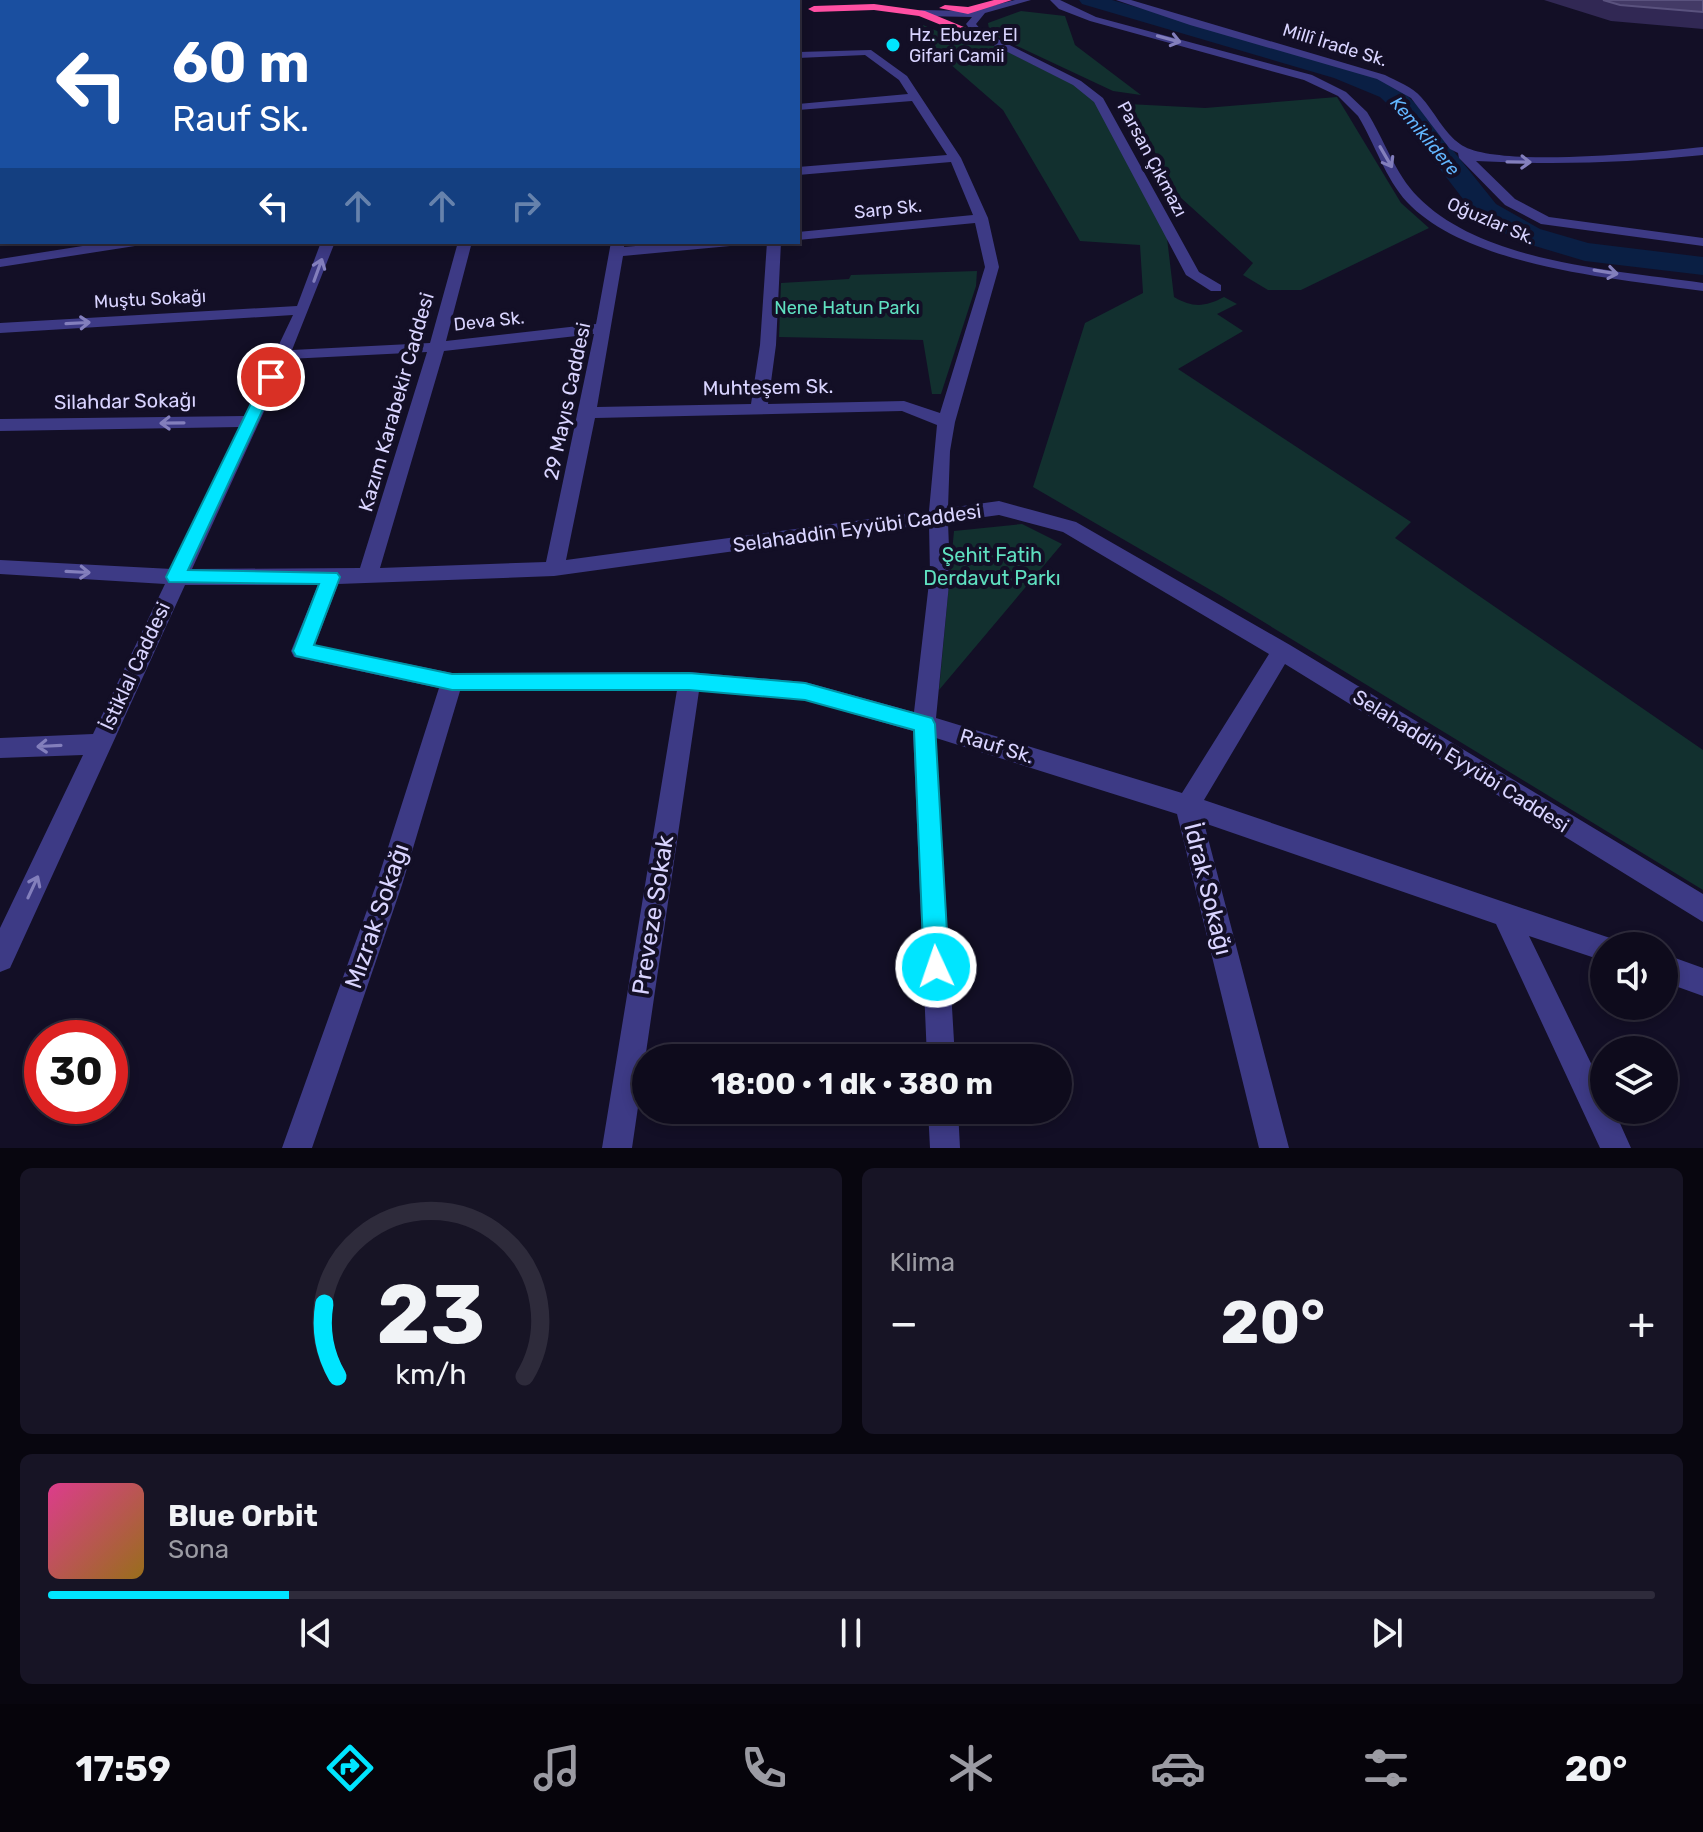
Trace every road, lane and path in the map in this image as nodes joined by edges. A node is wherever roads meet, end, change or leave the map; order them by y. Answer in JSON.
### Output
{"nodes":[{"id":1,"x":896,"y":0,"type":"edge"},
{"id":2,"x":1006,"y":0,"type":"edge"},
{"id":3,"x":1026,"y":0,"type":"edge"},
{"id":4,"x":1121,"y":0,"type":"edge"},
{"id":5,"x":1053,"y":5,"type":"edge"},
{"id":6,"x":947,"y":8,"type":"edge"},
{"id":7,"x":1037,"y":8,"type":"dead end"},
{"id":8,"x":814,"y":9,"type":"junction"},
{"id":9,"x":995,"y":9,"type":"junction"},
{"id":10,"x":800,"y":10,"type":"edge"},
{"id":11,"x":921,"y":13,"type":"junction"},
{"id":12,"x":980,"y":13,"type":"junction"},
{"id":13,"x":987,"y":39,"type":"junction"},
{"id":14,"x":800,"y":55,"type":"edge"},
{"id":15,"x":914,"y":97,"type":"junction"},
{"id":16,"x":800,"y":107,"type":"edge"},
{"id":17,"x":1458,"y":150,"type":"junction"},
{"id":18,"x":1703,"y":151,"type":"edge"},
{"id":19,"x":955,"y":158,"type":"junction"},
{"id":20,"x":800,"y":171,"type":"edge"},
{"id":21,"x":981,"y":218,"type":"junction"},
{"id":22,"x":800,"y":236,"type":"edge"},
{"id":23,"x":1703,"y":242,"type":"edge"},
{"id":24,"x":26,"y":244,"type":"edge"},
{"id":25,"x":31,"y":244,"type":"edge"},
{"id":26,"x":119,"y":244,"type":"edge"},
{"id":27,"x":327,"y":244,"type":"edge"},
{"id":28,"x":464,"y":244,"type":"edge"},
{"id":29,"x":685,"y":244,"type":"edge"},
{"id":30,"x":774,"y":244,"type":"edge"},
{"id":31,"x":618,"y":247,"type":"edge"},
{"id":32,"x":57,"y":252,"type":"junction"},
{"id":33,"x":0,"y":255,"type":"edge"},
{"id":34,"x":0,"y":263,"type":"edge"},
{"id":35,"x":1703,"y":287,"type":"edge"},
{"id":36,"x":1216,"y":288,"type":"dead end"},
{"id":37,"x":303,"y":310,"type":"junction"},
{"id":38,"x":0,"y":328,"type":"edge"},
{"id":39,"x":605,"y":328,"type":"junction"},
{"id":40,"x":437,"y":347,"type":"junction"},
{"id":41,"x":281,"y":355,"type":"junction"},
{"id":42,"x":759,"y":409,"type":"junction"},
{"id":43,"x":588,"y":413,"type":"junction"},
{"id":44,"x":250,"y":421,"type":"junction"},
{"id":45,"x":946,"y":422,"type":"junction"},
{"id":46,"x":0,"y":425,"type":"edge"},
{"id":47,"x":938,"y":517,"type":"junction"},
{"id":48,"x":0,"y":567,"type":"edge"},
{"id":49,"x":554,"y":569,"type":"junction"},
{"id":50,"x":368,"y":574,"type":"junction"},
{"id":51,"x":176,"y":577,"type":"junction"},
{"id":52,"x":331,"y":577,"type":"junction"},
{"id":53,"x":1282,"y":651,"type":"junction"},
{"id":54,"x":689,"y":681,"type":"junction"},
{"id":55,"x":452,"y":682,"type":"junction"},
{"id":56,"x":924,"y":724,"type":"junction"},
{"id":57,"x":99,"y":744,"type":"junction"},
{"id":58,"x":0,"y":748,"type":"edge"},
{"id":59,"x":1187,"y":806,"type":"junction"},
{"id":60,"x":1703,"y":909,"type":"edge"},
{"id":61,"x":1505,"y":914,"type":"junction"},
{"id":62,"x":1590,"y":943,"type":"edge"},
{"id":63,"x":0,"y":958,"type":"edge"},
{"id":64,"x":1678,"y":973,"type":"edge"},
{"id":65,"x":1703,"y":982,"type":"edge"},
{"id":66,"x":940,"y":1044,"type":"edge"},
{"id":67,"x":944,"y":1124,"type":"edge"},
{"id":68,"x":297,"y":1148,"type":"edge"},
{"id":69,"x":617,"y":1148,"type":"edge"},
{"id":70,"x":945,"y":1148,"type":"edge"},
{"id":71,"x":1274,"y":1148,"type":"edge"},
{"id":72,"x":1616,"y":1148,"type":"edge"}],
"edges":[{"from":1,"to":8,"type":"highway"},
{"from":2,"to":6,"type":"highway"},
{"from":3,"to":9,"type":"street"},
{"from":4,"to":17,"type":"street","name":"Millî İrade Sk."},
{"from":5,"to":35,"type":"street","name":"Oğuzlar Sk.","one_way":true},
{"from":6,"to":11,"type":"street"},
{"from":6,"to":12,"type":"street"},
{"from":6,"to":13,"type":"highway"},
{"from":7,"to":9,"type":"street"},
{"from":8,"to":10,"type":"highway"},
{"from":8,"to":11,"type":"highway"},
{"from":9,"to":12,"type":"street"},
{"from":11,"to":13,"type":"highway"},
{"from":12,"to":13,"type":"street"},
{"from":13,"to":36,"type":"street","name":"Parsan Çıkmazı"},
{"from":14,"to":15,"type":"street"},
{"from":15,"to":16,"type":"street"},
{"from":15,"to":19,"type":"street"},
{"from":17,"to":18,"type":"street","one_way":true},
{"from":17,"to":23,"type":"street","name":"Millî İrade Sk."},
{"from":19,"to":20,"type":"street"},
{"from":19,"to":21,"type":"street"},
{"from":21,"to":22,"type":"street","name":"Sarp Sk."},
{"from":21,"to":45,"type":"street"},
{"from":24,"to":33,"type":"street"},
{"from":25,"to":32,"type":"street"},
{"from":26,"to":32,"type":"street"},
{"from":37,"to":27,"type":"street","name":"İstiklal Caddesi","one_way":true},
{"from":28,"to":40,"type":"street","name":"Kazım Karabekir Caddesi"},
{"from":29,"to":31,"type":"street"},
{"from":30,"to":42,"type":"street"},
{"from":31,"to":39,"type":"street","name":"29 Mayıs Caddesi"},
{"from":32,"to":34,"type":"street"},
{"from":38,"to":37,"type":"street","name":"Muştu Sokağı","one_way":true},
{"from":37,"to":41,"type":"street","name":"İstiklal Caddesi"},
{"from":39,"to":40,"type":"street","name":"Deva Sk."},
{"from":39,"to":43,"type":"street","name":"29 Mayıs Caddesi"},
{"from":40,"to":41,"type":"street","name":"Deva Sk."},
{"from":40,"to":50,"type":"street","name":"Kazım Karabekir Caddesi"},
{"from":41,"to":44,"type":"street","name":"İstiklal Caddesi"},
{"from":42,"to":43,"type":"street","name":"Muhteşem Sk."},
{"from":42,"to":45,"type":"street","name":"Muhteşem Sk."},
{"from":43,"to":49,"type":"street","name":"29 Mayıs Caddesi"},
{"from":44,"to":46,"type":"street","name":"Silahdar Sokağı","one_way":true},
{"from":44,"to":51,"type":"street","name":"İstiklal Caddesi"},
{"from":45,"to":47,"type":"street"},
{"from":47,"to":49,"type":"street","name":"Selahaddin Eyyübi Caddesi"},
{"from":47,"to":53,"type":"street","name":"Selahaddin Eyyübi Caddesi"},
{"from":47,"to":56,"type":"street"},
{"from":48,"to":51,"type":"street","name":"Selahaddin Eyyübi Caddesi","one_way":true},
{"from":49,"to":50,"type":"street","name":"Selahaddin Eyyübi Caddesi"},
{"from":50,"to":52,"type":"street","name":"Selahaddin Eyyübi Caddesi"},
{"from":51,"to":52,"type":"street","name":"Selahaddin Eyyübi Caddesi"},
{"from":51,"to":57,"type":"street","name":"İstiklal Caddesi"},
{"from":52,"to":55,"type":"street","name":"Rauf Sk."},
{"from":53,"to":59,"type":"street","name":"İdrak Sokağı"},
{"from":53,"to":60,"type":"street","name":"Selahaddin Eyyübi Caddesi"},
{"from":54,"to":55,"type":"street","name":"Rauf Sk."},
{"from":54,"to":56,"type":"street","name":"Rauf Sk."},
{"from":54,"to":69,"type":"street","name":"Preveze Sokak"},
{"from":55,"to":68,"type":"street","name":"Mızrak Sokağı"},
{"from":56,"to":59,"type":"street","name":"Rauf Sk."},
{"from":56,"to":66,"type":"street"},
{"from":57,"to":58,"type":"street","one_way":true},
{"from":63,"to":57,"type":"street","name":"İstiklal Caddesi","one_way":true},
{"from":59,"to":61,"type":"street","name":"Rauf Sk."},
{"from":59,"to":71,"type":"street","name":"İdrak Sokağı"},
{"from":61,"to":62,"type":"street","name":"Rauf Sk."},
{"from":61,"to":72,"type":"street"},
{"from":64,"to":65,"type":"street"},
{"from":67,"to":70,"type":"street"}]}
